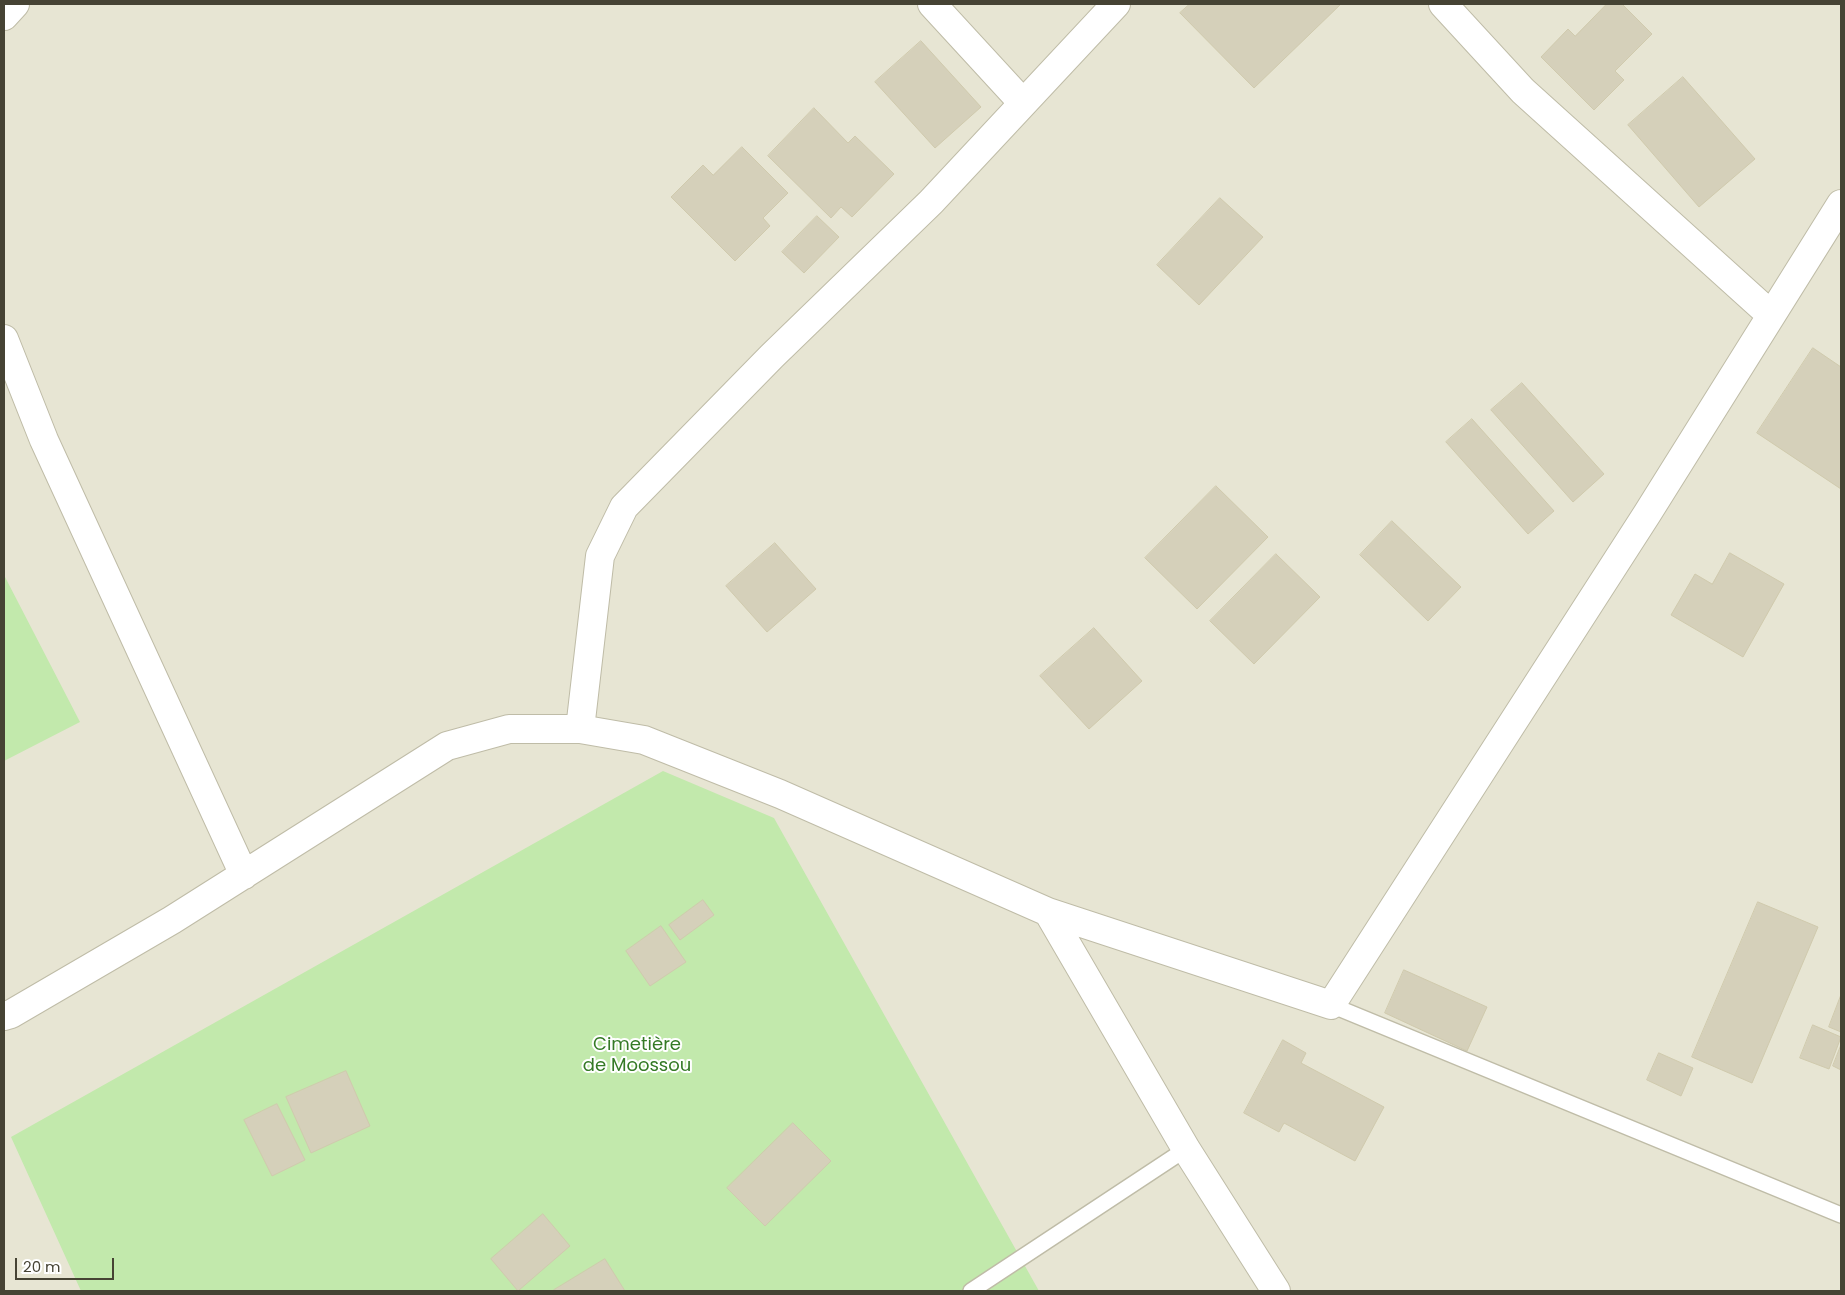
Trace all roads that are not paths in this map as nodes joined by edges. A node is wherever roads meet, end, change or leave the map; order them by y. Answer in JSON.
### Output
{"nodes":[{"id":1,"x":15,"y":4,"type":"edge"},
{"id":2,"x":932,"y":4,"type":"edge"},
{"id":3,"x":1116,"y":4,"type":"edge"},
{"id":4,"x":1443,"y":4,"type":"edge"},
{"id":5,"x":4,"y":16,"type":"edge"},
{"id":6,"x":1023,"y":104,"type":"junction"},
{"id":7,"x":1841,"y":204,"type":"edge"},
{"id":8,"x":1771,"y":315,"type":"junction"},
{"id":9,"x":4,"y":339,"type":"edge"},
{"id":10,"x":580,"y":729,"type":"junction"},
{"id":11,"x":244,"y":875,"type":"junction"},
{"id":12,"x":1048,"y":912,"type":"junction"},
{"id":13,"x":1331,"y":1005,"type":"junction"},
{"id":14,"x":6,"y":1018,"type":"edge"},
{"id":15,"x":1186,"y":1149,"type":"junction"},
{"id":16,"x":1841,"y":1216,"type":"edge"},
{"id":17,"x":971,"y":1291,"type":"edge"},
{"id":18,"x":1276,"y":1291,"type":"edge"}],
"edges":[{"from":1,"to":5,"type":"street"},
{"from":2,"to":6,"type":"street"},
{"from":3,"to":6,"type":"street"},
{"from":4,"to":8,"type":"street"},
{"from":6,"to":10,"type":"street"},
{"from":7,"to":8,"type":"street"},
{"from":8,"to":13,"type":"street"},
{"from":9,"to":11,"type":"street"},
{"from":10,"to":11,"type":"street"},
{"from":10,"to":12,"type":"street"},
{"from":11,"to":14,"type":"street"},
{"from":12,"to":13,"type":"street"},
{"from":12,"to":15,"type":"street"},
{"from":13,"to":16,"type":"lane"},
{"from":15,"to":17,"type":"lane"},
{"from":15,"to":18,"type":"street"}]}
